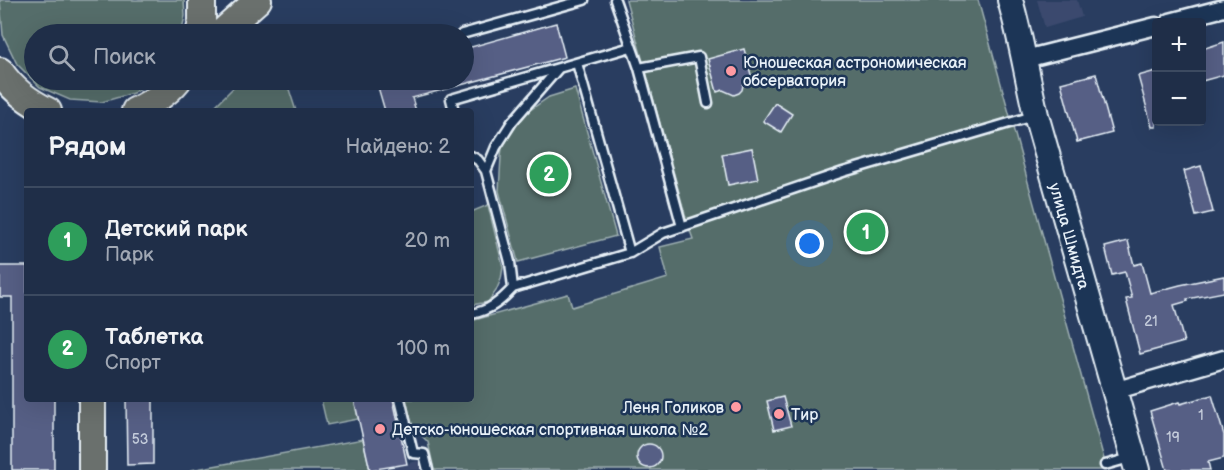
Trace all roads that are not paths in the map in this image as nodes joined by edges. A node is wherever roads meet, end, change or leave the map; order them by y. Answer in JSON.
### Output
{"nodes":[{"id":1,"x":202,"y":0,"type":"edge"},
{"id":2,"x":258,"y":0,"type":"edge"},
{"id":3,"x":584,"y":0,"type":"edge"},
{"id":4,"x":615,"y":0,"type":"edge"},
{"id":5,"x":1010,"y":0,"type":"edge"},
{"id":6,"x":1224,"y":8,"type":"edge"},
{"id":7,"x":1185,"y":18,"type":"edge"},
{"id":8,"x":202,"y":24,"type":"edge"},
{"id":9,"x":231,"y":24,"type":"edge"},
{"id":10,"x":1152,"y":27,"type":"edge"},
{"id":11,"x":474,"y":31,"type":"edge"},
{"id":12,"x":631,"y":47,"type":"junction"},
{"id":13,"x":1025,"y":59,"type":"junction"},
{"id":14,"x":577,"y":63,"type":"junction"},
{"id":15,"x":558,"y":68,"type":"junction"},
{"id":16,"x":639,"y":68,"type":"junction"},
{"id":17,"x":4,"y":77,"type":"edge"},
{"id":18,"x":167,"y":90,"type":"edge"},
{"id":19,"x":168,"y":90,"type":"edge"},
{"id":20,"x":708,"y":103,"type":"dead end"},
{"id":21,"x":31,"y":108,"type":"edge"},
{"id":22,"x":41,"y":108,"type":"edge"},
{"id":23,"x":140,"y":108,"type":"edge"},
{"id":24,"x":148,"y":108,"type":"edge"},
{"id":25,"x":453,"y":108,"type":"edge"},
{"id":26,"x":1036,"y":115,"type":"junction"},
{"id":27,"x":474,"y":158,"type":"edge"},
{"id":28,"x":486,"y":171,"type":"junction"},
{"id":29,"x":682,"y":227,"type":"junction"},
{"id":30,"x":630,"y":253,"type":"junction"},
{"id":31,"x":513,"y":288,"type":"junction"},
{"id":32,"x":474,"y":314,"type":"edge"},
{"id":33,"x":1224,"y":359,"type":"edge"},
{"id":34,"x":1114,"y":391,"type":"junction"},
{"id":35,"x":92,"y":402,"type":"edge"},
{"id":36,"x":401,"y":402,"type":"edge"},
{"id":37,"x":1136,"y":463,"type":"edge"},
{"id":38,"x":1105,"y":465,"type":"dead end"},
{"id":39,"x":92,"y":470,"type":"edge"},
{"id":40,"x":428,"y":470,"type":"edge"}],
"edges":[{"from":1,"to":8,"type":"main road"},
{"from":2,"to":9,"type":"main road"},
{"from":3,"to":11,"type":"lane"},
{"from":4,"to":12,"type":"lane"},
{"from":5,"to":13,"type":"main road","name":"улица Шмидта"},
{"from":6,"to":7,"type":"street"},
{"from":10,"to":13,"type":"street"},
{"from":12,"to":14,"type":"lane"},
{"from":12,"to":16,"type":"lane"},
{"from":13,"to":26,"type":"main road","name":"улица Шмидта"},
{"from":14,"to":15,"type":"lane"},
{"from":14,"to":30,"type":"lane"},
{"from":15,"to":25,"type":"lane"},
{"from":15,"to":28,"type":"lane"},
{"from":16,"to":20,"type":"lane"},
{"from":16,"to":29,"type":"lane"},
{"from":17,"to":21,"type":"main road"},
{"from":17,"to":22,"type":"main road"},
{"from":18,"to":23,"type":"main road"},
{"from":19,"to":24,"type":"main road"},
{"from":26,"to":29,"type":"lane"},
{"from":26,"to":34,"type":"main road","name":"улица Шмидта"},
{"from":27,"to":28,"type":"lane"},
{"from":28,"to":31,"type":"lane"},
{"from":29,"to":30,"type":"lane"},
{"from":30,"to":31,"type":"lane"},
{"from":31,"to":32,"type":"lane"},
{"from":33,"to":34,"type":"street"},
{"from":34,"to":37,"type":"main road","name":"улица Шмидта"},
{"from":35,"to":39,"type":"main road"},
{"from":36,"to":40,"type":"lane"},
{"from":37,"to":38,"type":"lane"}]}
